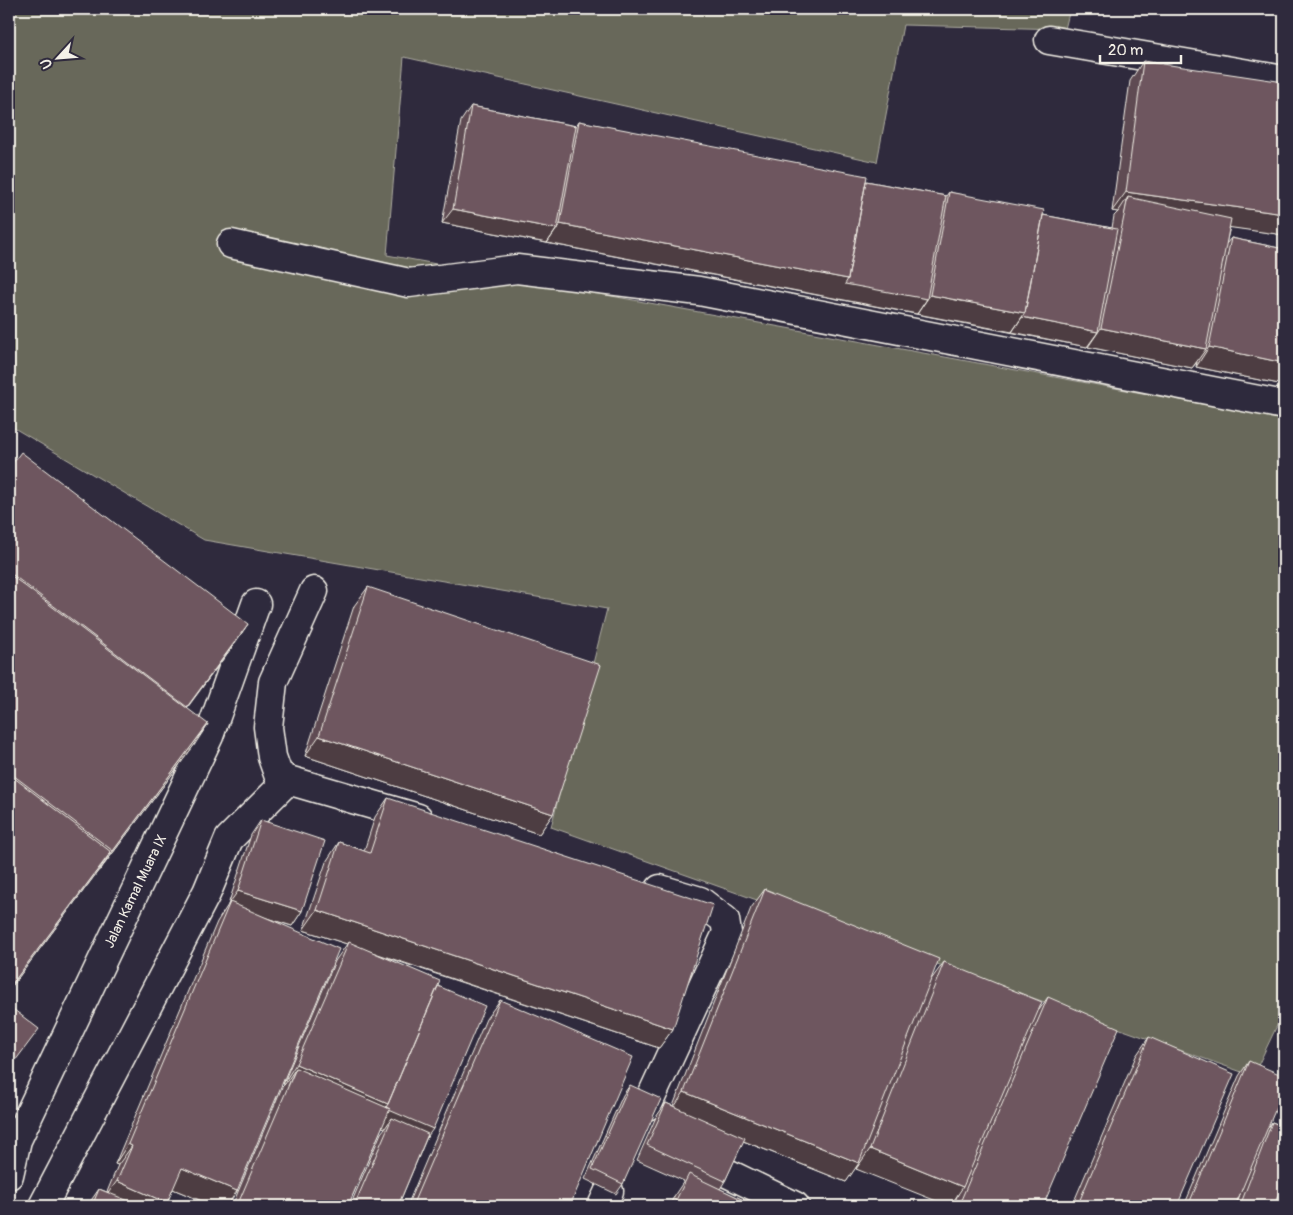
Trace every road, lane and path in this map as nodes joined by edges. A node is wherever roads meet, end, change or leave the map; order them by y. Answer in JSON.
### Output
{"nodes":[{"id":1,"x":1050,"y":40,"type":"dead end"},
{"id":2,"x":1284,"y":80,"type":"edge"},
{"id":3,"x":231,"y":244,"type":"dead end"},
{"id":4,"x":1284,"y":404,"type":"edge"},
{"id":5,"x":314,"y":590,"type":"dead end"},
{"id":6,"x":256,"y":604,"type":"dead end"},
{"id":7,"x":288,"y":780,"type":"junction"},
{"id":8,"x":441,"y":825,"type":"edge"},
{"id":9,"x":633,"y":881,"type":"edge"},
{"id":10,"x":647,"y":1106,"type":"edge"},
{"id":11,"x":727,"y":1173,"type":"edge"},
{"id":12,"x":9,"y":1175,"type":"edge"},
{"id":13,"x":43,"y":1206,"type":"edge"},
{"id":14,"x":795,"y":1206,"type":"edge"}],
"edges":[{"from":1,"to":2,"type":"lane"},
{"from":3,"to":4,"type":"lane"},
{"from":5,"to":7,"type":"lane"},
{"from":6,"to":12,"type":"lane","name":"Jalan Kamal Muara IX"},
{"from":7,"to":8,"type":"lane"},
{"from":7,"to":13,"type":"lane"},
{"from":9,"to":10,"type":"lane"},
{"from":11,"to":14,"type":"lane"}]}
